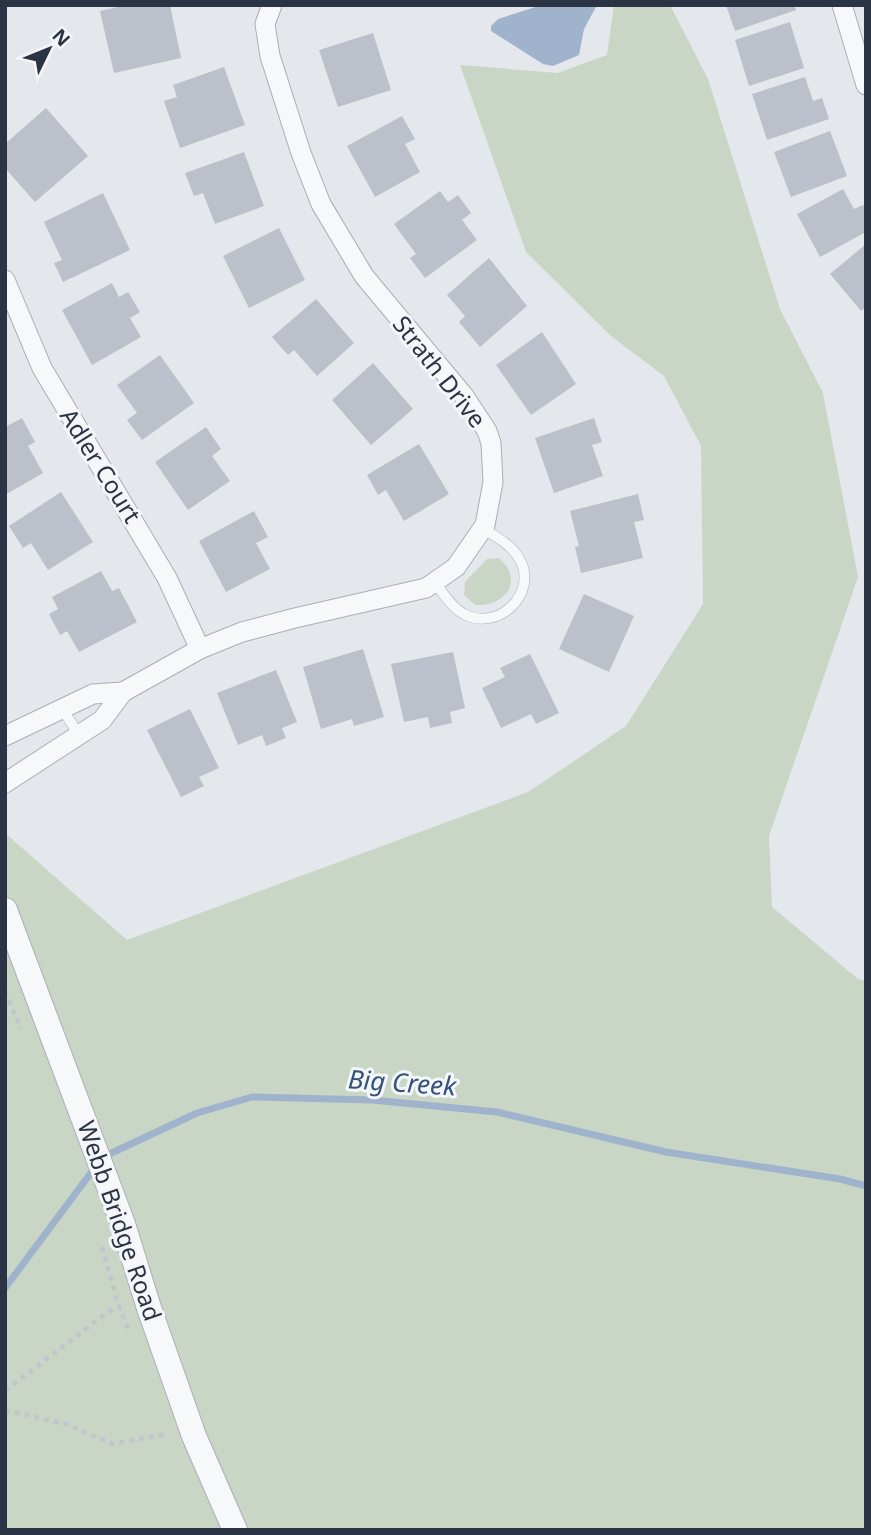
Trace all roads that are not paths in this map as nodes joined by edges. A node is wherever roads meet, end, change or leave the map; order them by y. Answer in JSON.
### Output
{"nodes":[{"id":1,"x":272,"y":5,"type":"edge"},
{"id":2,"x":842,"y":5,"type":"edge"},
{"id":3,"x":866,"y":85,"type":"edge"},
{"id":4,"x":5,"y":280,"type":"edge"},
{"id":5,"x":483,"y":529,"type":"junction"},
{"id":6,"x":435,"y":583,"type":"junction"},
{"id":7,"x":200,"y":649,"type":"junction"},
{"id":8,"x":123,"y":692,"type":"junction"},
{"id":9,"x":64,"y":710,"type":"junction"},
{"id":10,"x":79,"y":735,"type":"junction"},
{"id":11,"x":5,"y":736,"type":"edge"},
{"id":12,"x":5,"y":783,"type":"edge"},
{"id":13,"x":5,"y":910,"type":"edge"},
{"id":14,"x":235,"y":1530,"type":"edge"}],
"edges":[{"from":1,"to":5,"type":"street","name":"Strath Drive"},
{"from":2,"to":3,"type":"street"},
{"from":4,"to":7,"type":"street","name":"Adler Court"},
{"from":5,"to":6,"type":"street","name":"Strath Drive"},
{"from":5,"to":6,"type":"lane"},
{"from":6,"to":7,"type":"street","name":"Strath Drive"},
{"from":7,"to":8,"type":"street","name":"Strath Drive"},
{"from":8,"to":9,"type":"street","name":"Strath Drive"},
{"from":8,"to":10,"type":"street","name":"Strath Drive"},
{"from":9,"to":10,"type":"lane"},
{"from":9,"to":11,"type":"street","name":"Strath Drive"},
{"from":10,"to":12,"type":"street","name":"Strath Drive"},
{"from":13,"to":14,"type":"street","name":"Webb Bridge Road"}]}
